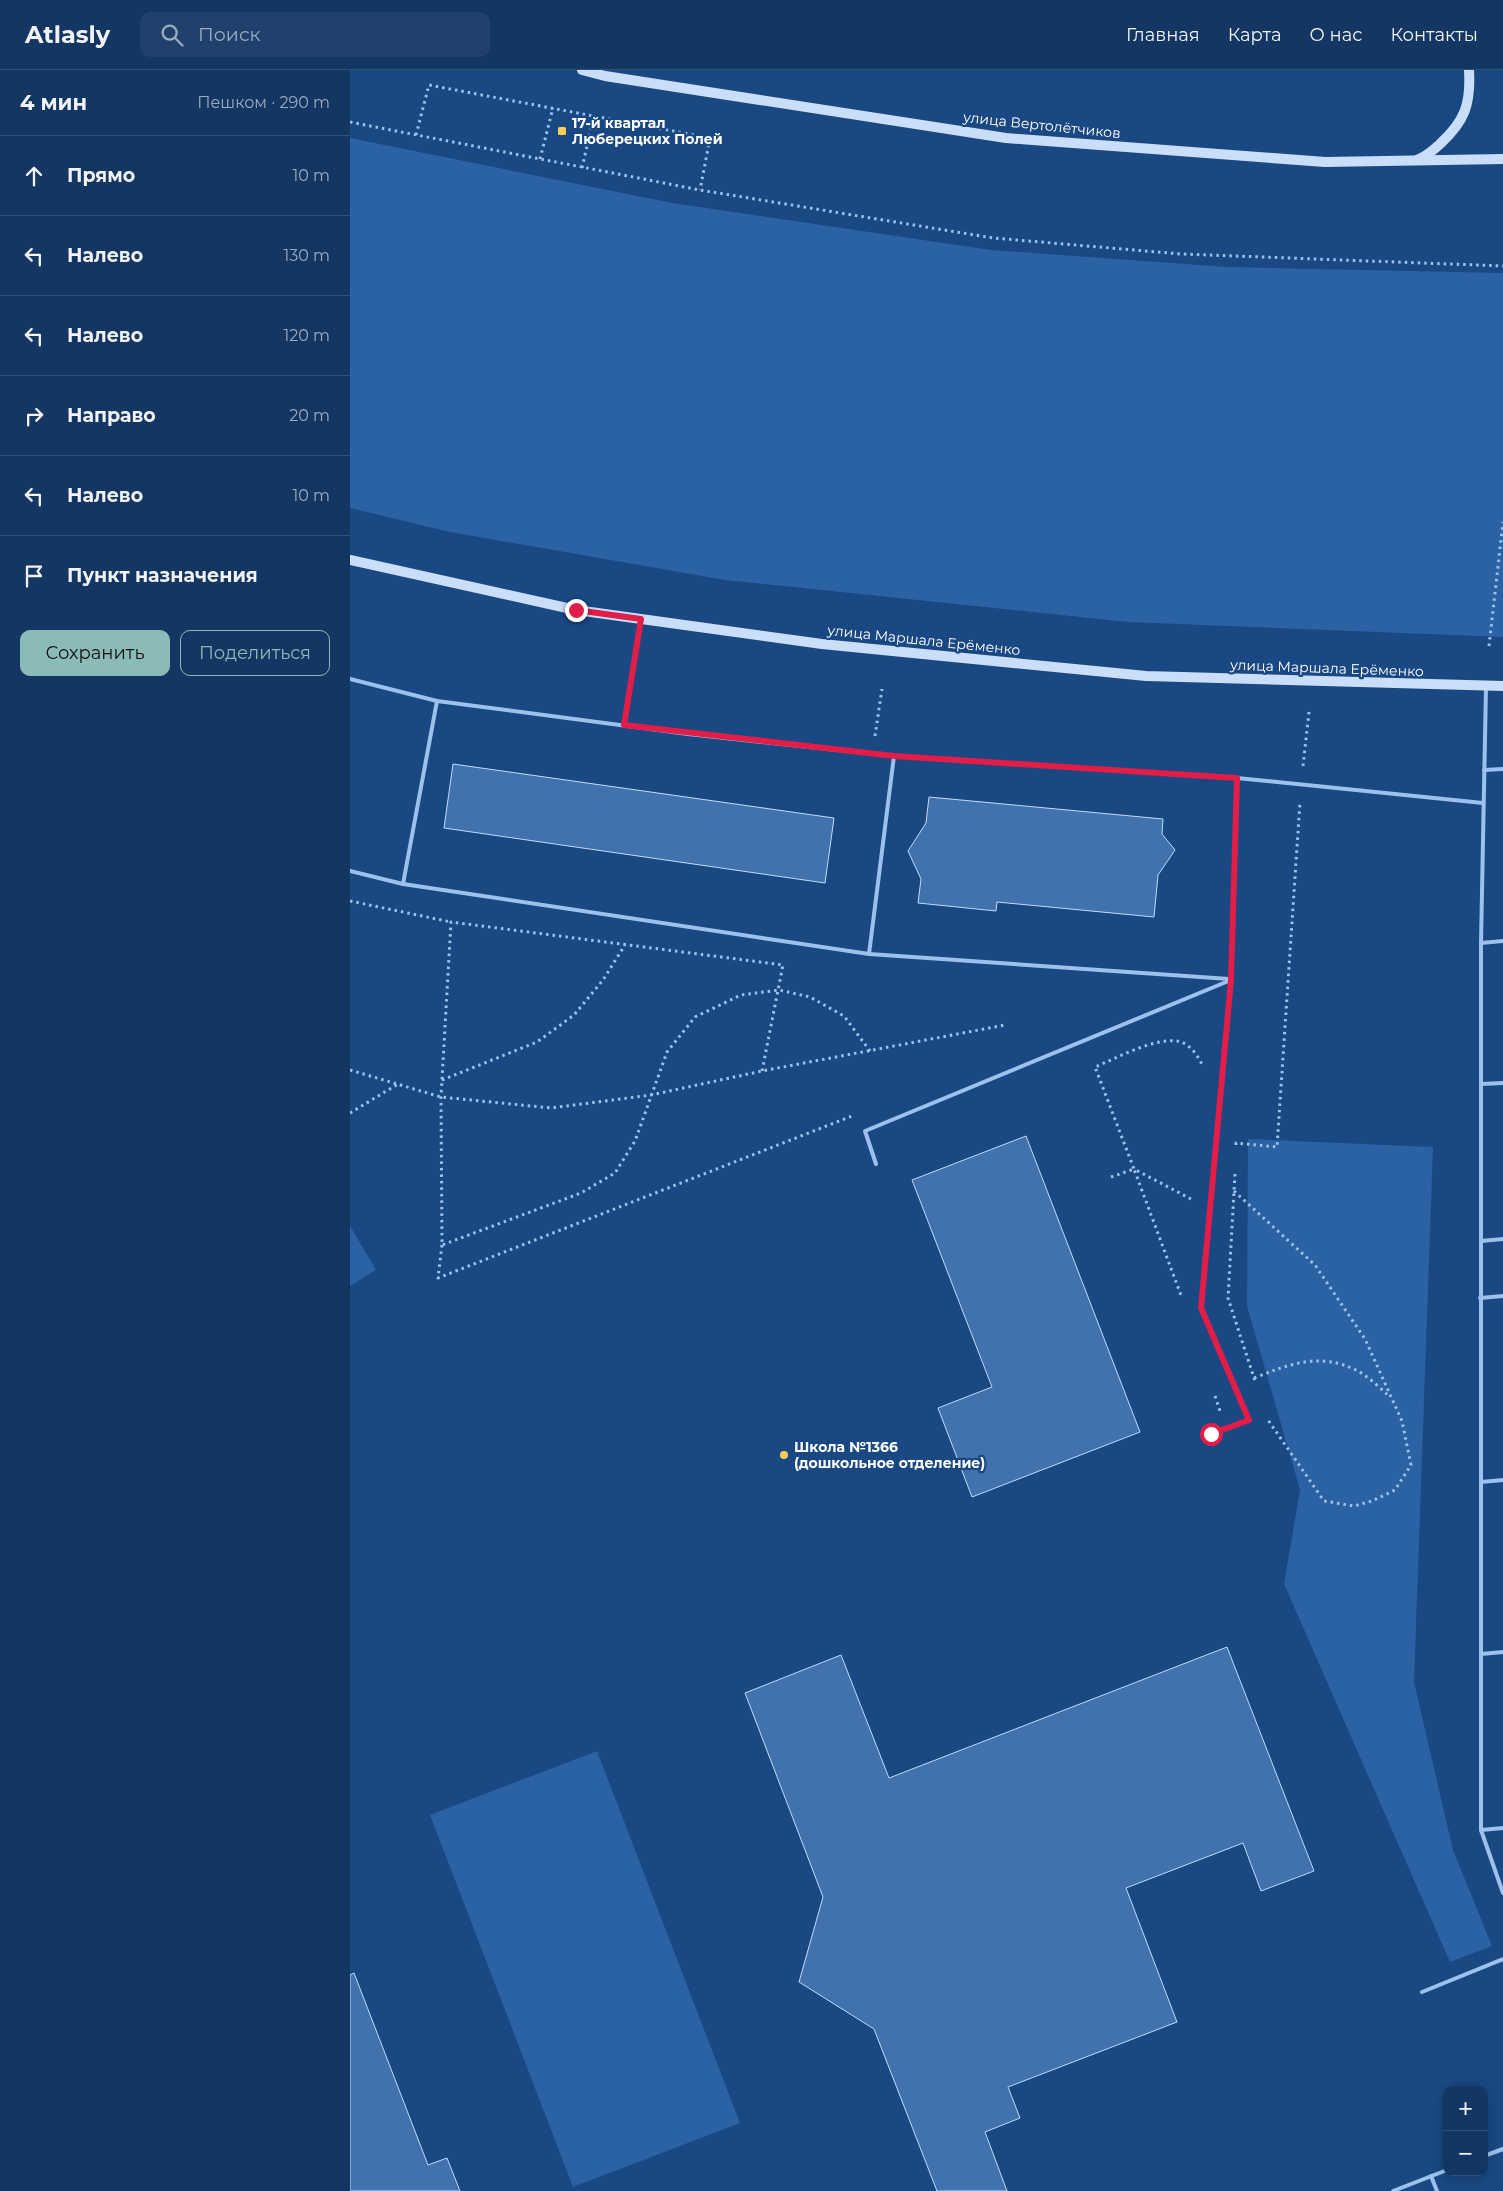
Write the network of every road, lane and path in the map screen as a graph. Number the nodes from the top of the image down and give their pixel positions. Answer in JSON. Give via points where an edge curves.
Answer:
{"nodes":[{"id":1,"x":582,"y":70,"type":"edge"},
{"id":2,"x":1469,"y":70,"type":"edge"},
{"id":3,"x":553,"y":108,"type":"junction"},
{"id":4,"x":594,"y":116,"type":"junction"},
{"id":5,"x":350,"y":122,"type":"edge"},
{"id":6,"x":416,"y":136,"type":"junction"},
{"id":7,"x":540,"y":159,"type":"junction"},
{"id":8,"x":1503,"y":159,"type":"edge"},
{"id":9,"x":1412,"y":162,"type":"junction"},
{"id":10,"x":582,"y":168,"type":"junction"},
{"id":11,"x":700,"y":190,"type":"junction"},
{"id":12,"x":1503,"y":266,"type":"edge"},
{"id":13,"x":1503,"y":522,"type":"edge"},
{"id":14,"x":350,"y":560,"type":"edge"},
{"id":15,"x":641,"y":619,"type":"junction"},
{"id":16,"x":1489,"y":646,"type":"dead end"},
{"id":17,"x":350,"y":679,"type":"edge"},
{"id":18,"x":1503,"y":686,"type":"edge"},
{"id":19,"x":1486,"y":687,"type":"junction"},
{"id":20,"x":882,"y":689,"type":"dead end"},
{"id":21,"x":437,"y":701,"type":"junction"},
{"id":22,"x":1309,"y":712,"type":"dead end"},
{"id":23,"x":624,"y":725,"type":"junction"},
{"id":24,"x":872,"y":754,"type":"junction"},
{"id":25,"x":894,"y":756,"type":"junction"},
{"id":26,"x":1503,"y":769,"type":"edge"},
{"id":27,"x":1484,"y":770,"type":"junction"},
{"id":28,"x":1237,"y":778,"type":"junction"},
{"id":29,"x":1301,"y":784,"type":"junction"},
{"id":30,"x":1483,"y":803,"type":"junction"},
{"id":31,"x":1298,"y":826,"type":"dead end"},
{"id":32,"x":350,"y":871,"type":"edge"},
{"id":33,"x":403,"y":884,"type":"junction"},
{"id":34,"x":350,"y":901,"type":"edge"},
{"id":35,"x":451,"y":922,"type":"junction"},
{"id":36,"x":1503,"y":942,"type":"edge"},
{"id":37,"x":1481,"y":943,"type":"junction"},
{"id":38,"x":625,"y":945,"type":"junction"},
{"id":39,"x":869,"y":954,"type":"junction"},
{"id":40,"x":1231,"y":980,"type":"junction"},
{"id":41,"x":779,"y":990,"type":"junction"},
{"id":42,"x":1005,"y":1025,"type":"dead end"},
{"id":43,"x":870,"y":1051,"type":"junction"},
{"id":44,"x":350,"y":1070,"type":"edge"},
{"id":45,"x":762,"y":1071,"type":"junction"},
{"id":46,"x":1205,"y":1072,"type":"dead end"},
{"id":47,"x":442,"y":1080,"type":"junction"},
{"id":48,"x":1503,"y":1083,"type":"edge"},
{"id":49,"x":398,"y":1084,"type":"junction"},
{"id":50,"x":1481,"y":1084,"type":"junction"},
{"id":51,"x":651,"y":1095,"type":"junction"},
{"id":52,"x":441,"y":1097,"type":"junction"},
{"id":53,"x":350,"y":1113,"type":"edge"},
{"id":54,"x":853,"y":1116,"type":"dead end"},
{"id":55,"x":1236,"y":1153,"type":"dead end"},
{"id":56,"x":876,"y":1164,"type":"dead end"},
{"id":57,"x":1134,"y":1169,"type":"junction"},
{"id":58,"x":1235,"y":1172,"type":"dead end"},
{"id":59,"x":1111,"y":1177,"type":"dead end"},
{"id":60,"x":1194,"y":1191,"type":"dead end"},
{"id":61,"x":1234,"y":1191,"type":"junction"},
{"id":62,"x":1503,"y":1239,"type":"edge"},
{"id":63,"x":1481,"y":1241,"type":"junction"},
{"id":64,"x":442,"y":1244,"type":"junction"},
{"id":65,"x":1185,"y":1295,"type":"dead end"},
{"id":66,"x":1503,"y":1296,"type":"edge"},
{"id":67,"x":1480,"y":1298,"type":"junction"},
{"id":68,"x":1254,"y":1378,"type":"junction"},
{"id":69,"x":1257,"y":1386,"type":"dead end"},
{"id":70,"x":1214,"y":1393,"type":"dead end"},
{"id":71,"x":1391,"y":1397,"type":"junction"},
{"id":72,"x":1266,"y":1413,"type":"dead end"},
{"id":73,"x":1226,"y":1428,"type":"junction"},
{"id":74,"x":1211,"y":1434,"type":"dead end"},
{"id":75,"x":1503,"y":1480,"type":"edge"},
{"id":76,"x":1481,"y":1482,"type":"junction"},
{"id":77,"x":1503,"y":1652,"type":"edge"},
{"id":78,"x":1481,"y":1654,"type":"junction"},
{"id":79,"x":1503,"y":1828,"type":"edge"},
{"id":80,"x":1481,"y":1830,"type":"junction"},
{"id":81,"x":1503,"y":1893,"type":"edge"},
{"id":82,"x":1503,"y":1959,"type":"edge"},
{"id":83,"x":1422,"y":1992,"type":"dead end"},
{"id":84,"x":1503,"y":2149,"type":"edge"},
{"id":85,"x":1488,"y":2155,"type":"edge"},
{"id":86,"x":1443,"y":2172,"type":"edge"},
{"id":87,"x":1431,"y":2176,"type":"junction"},
{"id":88,"x":1393,"y":2191,"type":"edge"},
{"id":89,"x":1437,"y":2191,"type":"edge"}],
"edges":[{"from":1,"to":9,"type":"street","name":"улица Вертолётчиков","via":[[1006,138],[1325,162]]},
{"from":2,"to":9,"type":"street","via":[[1470,92],[1466,113],[1452,133],[1427,156]]},
{"from":3,"to":4,"type":"path"},
{"from":3,"to":6,"type":"path","via":[[428,85]]},
{"from":3,"to":7,"type":"path"},
{"from":4,"to":10,"type":"path"},
{"from":4,"to":11,"type":"path","via":[[710,138]]},
{"from":5,"to":6,"type":"path"},
{"from":6,"to":7,"type":"path"},
{"from":7,"to":10,"type":"path"},
{"from":8,"to":9,"type":"street","name":"улица Вертолётчиков"},
{"from":10,"to":11,"type":"path"},
{"from":11,"to":12,"type":"path","via":[[993,238],[1181,254]]},
{"from":13,"to":16,"type":"path"},
{"from":14,"to":15,"type":"street","name":"улица Маршала Ерёменко","via":[[576,610]]},
{"from":15,"to":19,"type":"street","name":"улица Маршала Ерёменко","via":[[822,644],[1146,676]]},
{"from":15,"to":23,"type":"lane"},
{"from":17,"to":21,"type":"lane"},
{"from":18,"to":19,"type":"street","name":"улица Маршала Ерёменко"},
{"from":19,"to":27,"type":"lane"},
{"from":20,"to":24,"type":"path"},
{"from":21,"to":23,"type":"lane"},
{"from":21,"to":33,"type":"lane"},
{"from":22,"to":29,"type":"path"},
{"from":23,"to":24,"type":"lane"},
{"from":24,"to":25,"type":"lane"},
{"from":25,"to":28,"type":"lane"},
{"from":25,"to":39,"type":"lane"},
{"from":26,"to":27,"type":"lane"},
{"from":27,"to":30,"type":"lane"},
{"from":28,"to":29,"type":"lane"},
{"from":28,"to":40,"type":"lane"},
{"from":29,"to":30,"type":"lane"},
{"from":30,"to":37,"type":"lane"},
{"from":31,"to":55,"type":"path","via":[[1277,1147],[1236,1143]]},
{"from":32,"to":33,"type":"lane"},
{"from":33,"to":39,"type":"lane"},
{"from":34,"to":35,"type":"path"},
{"from":35,"to":38,"type":"path"},
{"from":35,"to":47,"type":"path"},
{"from":36,"to":37,"type":"lane"},
{"from":37,"to":50,"type":"lane"},
{"from":38,"to":41,"type":"path","via":[[783,965]]},
{"from":38,"to":47,"type":"path","via":[[604,980],[574,1015],[538,1042]]},
{"from":39,"to":40,"type":"lane"},
{"from":40,"to":56,"type":"lane","via":[[865,1131]]},
{"from":40,"to":73,"type":"lane","via":[[1201,1308],[1249,1420]]},
{"from":41,"to":43,"type":"path","via":[[810,997],[844,1016]]},
{"from":41,"to":45,"type":"path"},
{"from":41,"to":51,"type":"path","via":[[741,995],[695,1017],[667,1052]]},
{"from":42,"to":43,"type":"path"},
{"from":43,"to":45,"type":"path"},
{"from":44,"to":49,"type":"path"},
{"from":45,"to":51,"type":"path"},
{"from":46,"to":57,"type":"path","via":[[1198,1054],[1178,1041],[1157,1042],[1095,1068]]},
{"from":47,"to":52,"type":"path"},
{"from":48,"to":50,"type":"lane"},
{"from":49,"to":52,"type":"path"},
{"from":49,"to":53,"type":"path"},
{"from":50,"to":63,"type":"lane"},
{"from":51,"to":52,"type":"path","via":[[552,1108]]},
{"from":51,"to":64,"type":"path","via":[[635,1141],[615,1173],[581,1193]]},
{"from":52,"to":64,"type":"path"},
{"from":54,"to":64,"type":"path","via":[[438,1278]]},
{"from":57,"to":59,"type":"path"},
{"from":57,"to":60,"type":"path","via":[[1194,1201]]},
{"from":57,"to":65,"type":"path","via":[[1184,1304]]},
{"from":58,"to":61,"type":"path"},
{"from":61,"to":68,"type":"path","via":[[1228,1298]]},
{"from":61,"to":71,"type":"path","via":[[1315,1265],[1365,1339]]},
{"from":62,"to":63,"type":"lane"},
{"from":63,"to":67,"type":"lane"},
{"from":66,"to":67,"type":"lane"},
{"from":67,"to":76,"type":"lane"},
{"from":68,"to":69,"type":"path"},
{"from":68,"to":71,"type":"path","via":[[1297,1362],[1329,1362],[1357,1370]]},
{"from":70,"to":73,"type":"path"},
{"from":71,"to":72,"type":"path","via":[[1402,1422],[1411,1466],[1395,1490],[1354,1506],[1324,1500]]},
{"from":73,"to":74,"type":"lane"},
{"from":75,"to":76,"type":"lane"},
{"from":76,"to":78,"type":"lane"},
{"from":77,"to":78,"type":"lane"},
{"from":78,"to":80,"type":"lane"},
{"from":79,"to":80,"type":"lane"},
{"from":80,"to":81,"type":"lane"},
{"from":82,"to":83,"type":"lane"},
{"from":84,"to":85,"type":"lane"},
{"from":86,"to":87,"type":"lane"},
{"from":87,"to":88,"type":"lane"},
{"from":87,"to":89,"type":"lane"}]}
